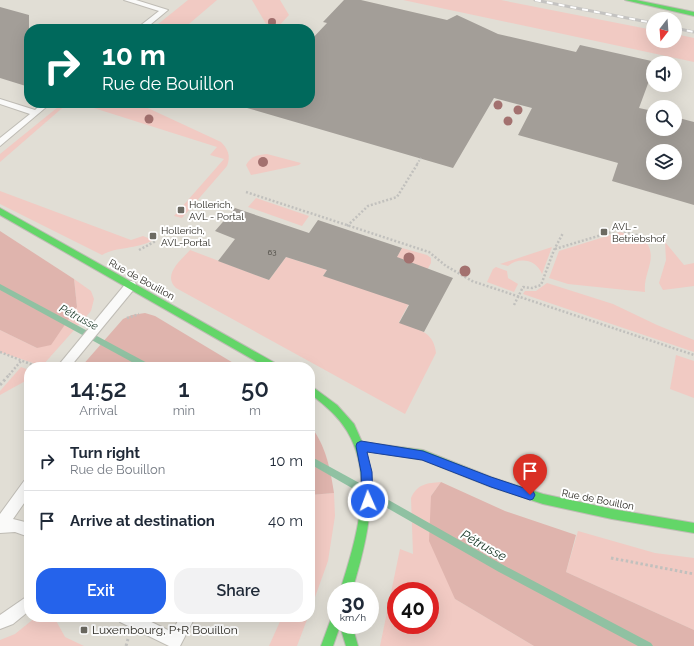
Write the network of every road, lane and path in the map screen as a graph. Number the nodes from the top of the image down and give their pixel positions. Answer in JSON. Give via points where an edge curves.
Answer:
{"nodes":[{"id":1,"x":128,"y":0,"type":"edge"},
{"id":2,"x":628,"y":0,"type":"edge"},
{"id":3,"x":694,"y":14,"type":"edge"},
{"id":4,"x":146,"y":24,"type":"edge"},
{"id":5,"x":0,"y":101,"type":"edge"},
{"id":6,"x":41,"y":108,"type":"edge"},
{"id":7,"x":36,"y":112,"type":"junction"},
{"id":8,"x":0,"y":143,"type":"edge"},
{"id":9,"x":421,"y":158,"type":"dead end"},
{"id":10,"x":246,"y":192,"type":"dead end"},
{"id":11,"x":0,"y":212,"type":"edge"},
{"id":12,"x":347,"y":226,"type":"junction"},
{"id":13,"x":563,"y":233,"type":"dead end"},
{"id":14,"x":644,"y":237,"type":"dead end"},
{"id":15,"x":156,"y":241,"type":"dead end"},
{"id":16,"x":139,"y":250,"type":"dead end"},
{"id":17,"x":554,"y":250,"type":"junction"},
{"id":18,"x":131,"y":285,"type":"junction"},
{"id":19,"x":518,"y":295,"type":"junction"},
{"id":20,"x":514,"y":306,"type":"dead end"},
{"id":21,"x":0,"y":352,"type":"edge"},
{"id":22,"x":694,"y":355,"type":"edge"},
{"id":23,"x":21,"y":361,"type":"junction"},
{"id":24,"x":24,"y":362,"type":"edge"},
{"id":25,"x":66,"y":362,"type":"edge"},
{"id":26,"x":265,"y":362,"type":"edge"},
{"id":27,"x":0,"y":385,"type":"edge"},
{"id":28,"x":315,"y":392,"type":"edge"},
{"id":29,"x":359,"y":443,"type":"junction"},
{"id":30,"x":24,"y":492,"type":"edge"},
{"id":31,"x":0,"y":525,"type":"edge"},
{"id":32,"x":24,"y":528,"type":"edge"},
{"id":33,"x":694,"y":528,"type":"edge"},
{"id":34,"x":611,"y":558,"type":"dead end"},
{"id":35,"x":694,"y":574,"type":"edge"},
{"id":36,"x":349,"y":582,"type":"edge"},
{"id":37,"x":24,"y":606,"type":"edge"},
{"id":38,"x":0,"y":622,"type":"edge"},
{"id":39,"x":135,"y":622,"type":"edge"},
{"id":40,"x":185,"y":622,"type":"edge"},
{"id":41,"x":331,"y":634,"type":"edge"},
{"id":42,"x":349,"y":634,"type":"edge"},
{"id":43,"x":327,"y":646,"type":"edge"},
{"id":44,"x":352,"y":646,"type":"edge"}],
"edges":[{"from":1,"to":4,"type":"lane","via":[[164,10]]},
{"from":2,"to":3,"type":"main road"},
{"from":5,"to":7,"type":"lane"},
{"from":6,"to":7,"type":"lane"},
{"from":7,"to":8,"type":"lane"},
{"from":9,"to":12,"type":"path","via":[[397,197],[368,206]]},
{"from":10,"to":12,"type":"path"},
{"from":11,"to":18,"type":"main road","name":"Rue de Bouillon"},
{"from":12,"to":19,"type":"path","via":[[429,252],[446,266],[472,281]]},
{"from":13,"to":17,"type":"path"},
{"from":14,"to":17,"type":"path","via":[[618,230]]},
{"from":15,"to":16,"type":"path"},
{"from":17,"to":19,"type":"path","via":[[540,284],[532,288],[523,287]]},
{"from":18,"to":25,"type":"lane"},
{"from":18,"to":26,"type":"main road","name":"Rue de Bouillon"},
{"from":19,"to":20,"type":"path"},
{"from":19,"to":22,"type":"path"},
{"from":21,"to":23,"type":"path"},
{"from":23,"to":24,"type":"path"},
{"from":23,"to":27,"type":"path"},
{"from":28,"to":29,"type":"main road","via":[[342,416]]},
{"from":29,"to":33,"type":"main road","name":"Rue de Bouillon","via":[[423,455],[543,499]]},
{"from":29,"to":36,"type":"main road","via":[[367,472],[368,501],[364,531]]},
{"from":30,"to":31,"type":"lane"},
{"from":31,"to":32,"type":"lane"},
{"from":34,"to":35,"type":"path"},
{"from":37,"to":38,"type":"lane"},
{"from":39,"to":40,"type":"lane","via":[[175,641]]},
{"from":41,"to":43,"type":"main road"},
{"from":42,"to":44,"type":"main road"}]}
